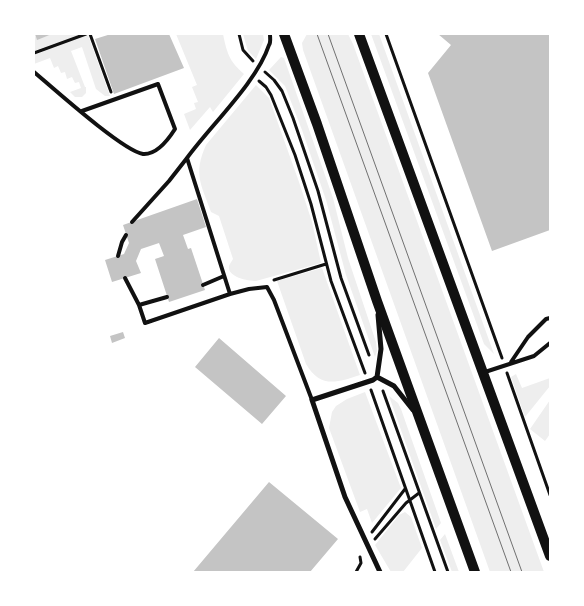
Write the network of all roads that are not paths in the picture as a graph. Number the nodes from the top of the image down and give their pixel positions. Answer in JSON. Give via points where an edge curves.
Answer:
{"nodes":[{"id":1,"x":270,"y":34,"type":"edge"},
{"id":2,"x":284,"y":34,"type":"edge"},
{"id":3,"x":294,"y":34,"type":"edge"},
{"id":4,"x":359,"y":36,"type":"edge"},
{"id":5,"x":290,"y":48,"type":"junction"},
{"id":6,"x":34,"y":72,"type":"edge"},
{"id":7,"x":82,"y":111,"type":"junction"},
{"id":8,"x":187,"y":158,"type":"junction"},
{"id":9,"x":132,"y":222,"type":"dead end"},
{"id":10,"x":126,"y":235,"type":"dead end"},
{"id":11,"x":118,"y":256,"type":"dead end"},
{"id":12,"x":224,"y":276,"type":"junction"},
{"id":13,"x":125,"y":278,"type":"dead end"},
{"id":14,"x":203,"y":285,"type":"dead end"},
{"id":15,"x":230,"y":294,"type":"junction"},
{"id":16,"x":167,"y":297,"type":"dead end"},
{"id":17,"x":377,"y":301,"type":"junction"},
{"id":18,"x":139,"y":305,"type":"junction"},
{"id":19,"x":550,"y":318,"type":"edge"},
{"id":20,"x":550,"y":342,"type":"edge"},
{"id":21,"x":512,"y":362,"type":"junction"},
{"id":22,"x":483,"y":372,"type":"junction"},
{"id":23,"x":378,"y":377,"type":"junction"},
{"id":24,"x":312,"y":400,"type":"junction"},
{"id":25,"x":419,"y":418,"type":"junction"},
{"id":26,"x":550,"y":556,"type":"edge"},
{"id":27,"x":379,"y":572,"type":"edge"},
{"id":28,"x":476,"y":572,"type":"edge"}],
"edges":[{"from":1,"to":8,"type":"lane","via":[[270,44],[259,67]]},
{"from":2,"to":5,"type":"main road"},
{"from":3,"to":5,"type":"main road"},
{"from":4,"to":22,"type":"main road"},
{"from":5,"to":17,"type":"main road"},
{"from":6,"to":7,"type":"lane"},
{"from":7,"to":7,"type":"lane","via":[[125,146],[142,154],[153,153],[175,129],[158,84]]},
{"from":8,"to":9,"type":"lane"},
{"from":8,"to":12,"type":"lane"},
{"from":10,"to":11,"type":"lane"},
{"from":12,"to":14,"type":"lane"},
{"from":12,"to":15,"type":"lane"},
{"from":13,"to":18,"type":"lane"},
{"from":15,"to":18,"type":"lane","via":[[145,323]]},
{"from":15,"to":24,"type":"lane","via":[[267,287]]},
{"from":16,"to":18,"type":"lane"},
{"from":17,"to":23,"type":"street","via":[[381,350]]},
{"from":17,"to":25,"type":"main road"},
{"from":19,"to":21,"type":"lane","via":[[528,337]]},
{"from":20,"to":21,"type":"lane","via":[[534,356]]},
{"from":21,"to":22,"type":"lane"},
{"from":22,"to":26,"type":"main road"},
{"from":23,"to":24,"type":"street"},
{"from":23,"to":25,"type":"street","via":[[394,386]]},
{"from":24,"to":27,"type":"street","via":[[344,497]]},
{"from":25,"to":28,"type":"main road"}]}
